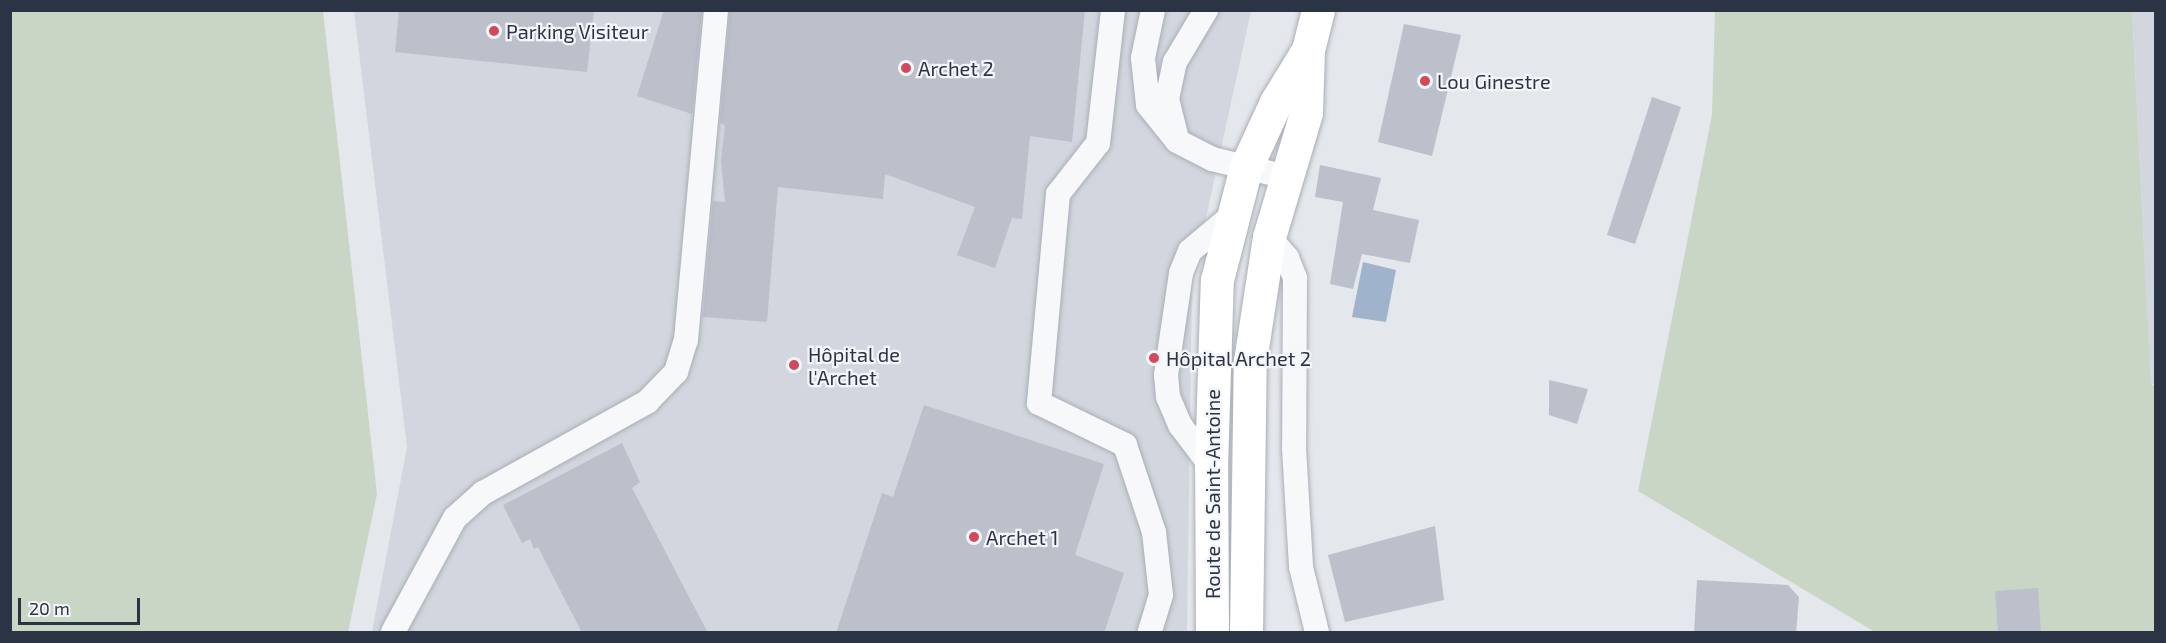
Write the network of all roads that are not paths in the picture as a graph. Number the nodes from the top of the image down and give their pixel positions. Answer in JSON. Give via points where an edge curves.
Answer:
{"nodes":[{"id":1,"x":716,"y":10,"type":"edge"},
{"id":2,"x":1113,"y":10,"type":"edge"},
{"id":3,"x":1153,"y":10,"type":"edge"},
{"id":4,"x":1206,"y":10,"type":"edge"},
{"id":5,"x":1318,"y":10,"type":"edge"},
{"id":6,"x":1308,"y":50,"type":"junction"},
{"id":7,"x":1177,"y":141,"type":"junction"},
{"id":8,"x":1246,"y":167,"type":"junction"},
{"id":9,"x":1287,"y":177,"type":"junction"},
{"id":10,"x":1234,"y":214,"type":"junction"},
{"id":11,"x":1269,"y":237,"type":"junction"},
{"id":12,"x":1211,"y":466,"type":"junction"},
{"id":13,"x":393,"y":633,"type":"edge"},
{"id":14,"x":1150,"y":633,"type":"edge"},
{"id":15,"x":1212,"y":633,"type":"edge"},
{"id":16,"x":1246,"y":633,"type":"edge"},
{"id":17,"x":1317,"y":633,"type":"edge"}],
"edges":[{"from":1,"to":13,"type":"lane","via":[[686,340],[676,372],[647,402],[483,493],[455,518]]},
{"from":2,"to":14,"type":"lane","via":[[1098,143],[1058,194],[1039,403],[1125,446],[1154,532],[1161,595]]},
{"from":3,"to":7,"type":"lane","via":[[1143,58],[1148,105]]},
{"from":4,"to":7,"type":"lane","via":[[1174,62],[1167,99]]},
{"from":5,"to":6,"type":"street","name":"Route de Saint-Antoine"},
{"from":6,"to":8,"type":"street","name":"Route de Saint-Antoine","via":[[1276,102]]},
{"from":6,"to":9,"type":"street","name":"Route de Saint-Antoine","via":[[1306,113]]},
{"from":7,"to":8,"type":"lane","via":[[1212,159]]},
{"from":8,"to":9,"type":"lane"},
{"from":8,"to":10,"type":"street","name":"Route de Saint-Antoine"},
{"from":9,"to":11,"type":"street","name":"Route de Saint-Antoine"},
{"from":10,"to":12,"type":"street","name":"Route de Saint-Antoine","via":[[1217,280]]},
{"from":10,"to":12,"type":"lane","via":[[1190,251],[1181,273],[1166,375],[1168,397],[1180,425]]},
{"from":11,"to":16,"type":"street","name":"Route de Saint-Antoine","via":[[1247,407]]},
{"from":11,"to":17,"type":"lane","via":[[1287,258],[1295,278],[1295,460],[1302,567]]},
{"from":12,"to":15,"type":"street","name":"Route de Saint-Antoine"}]}
